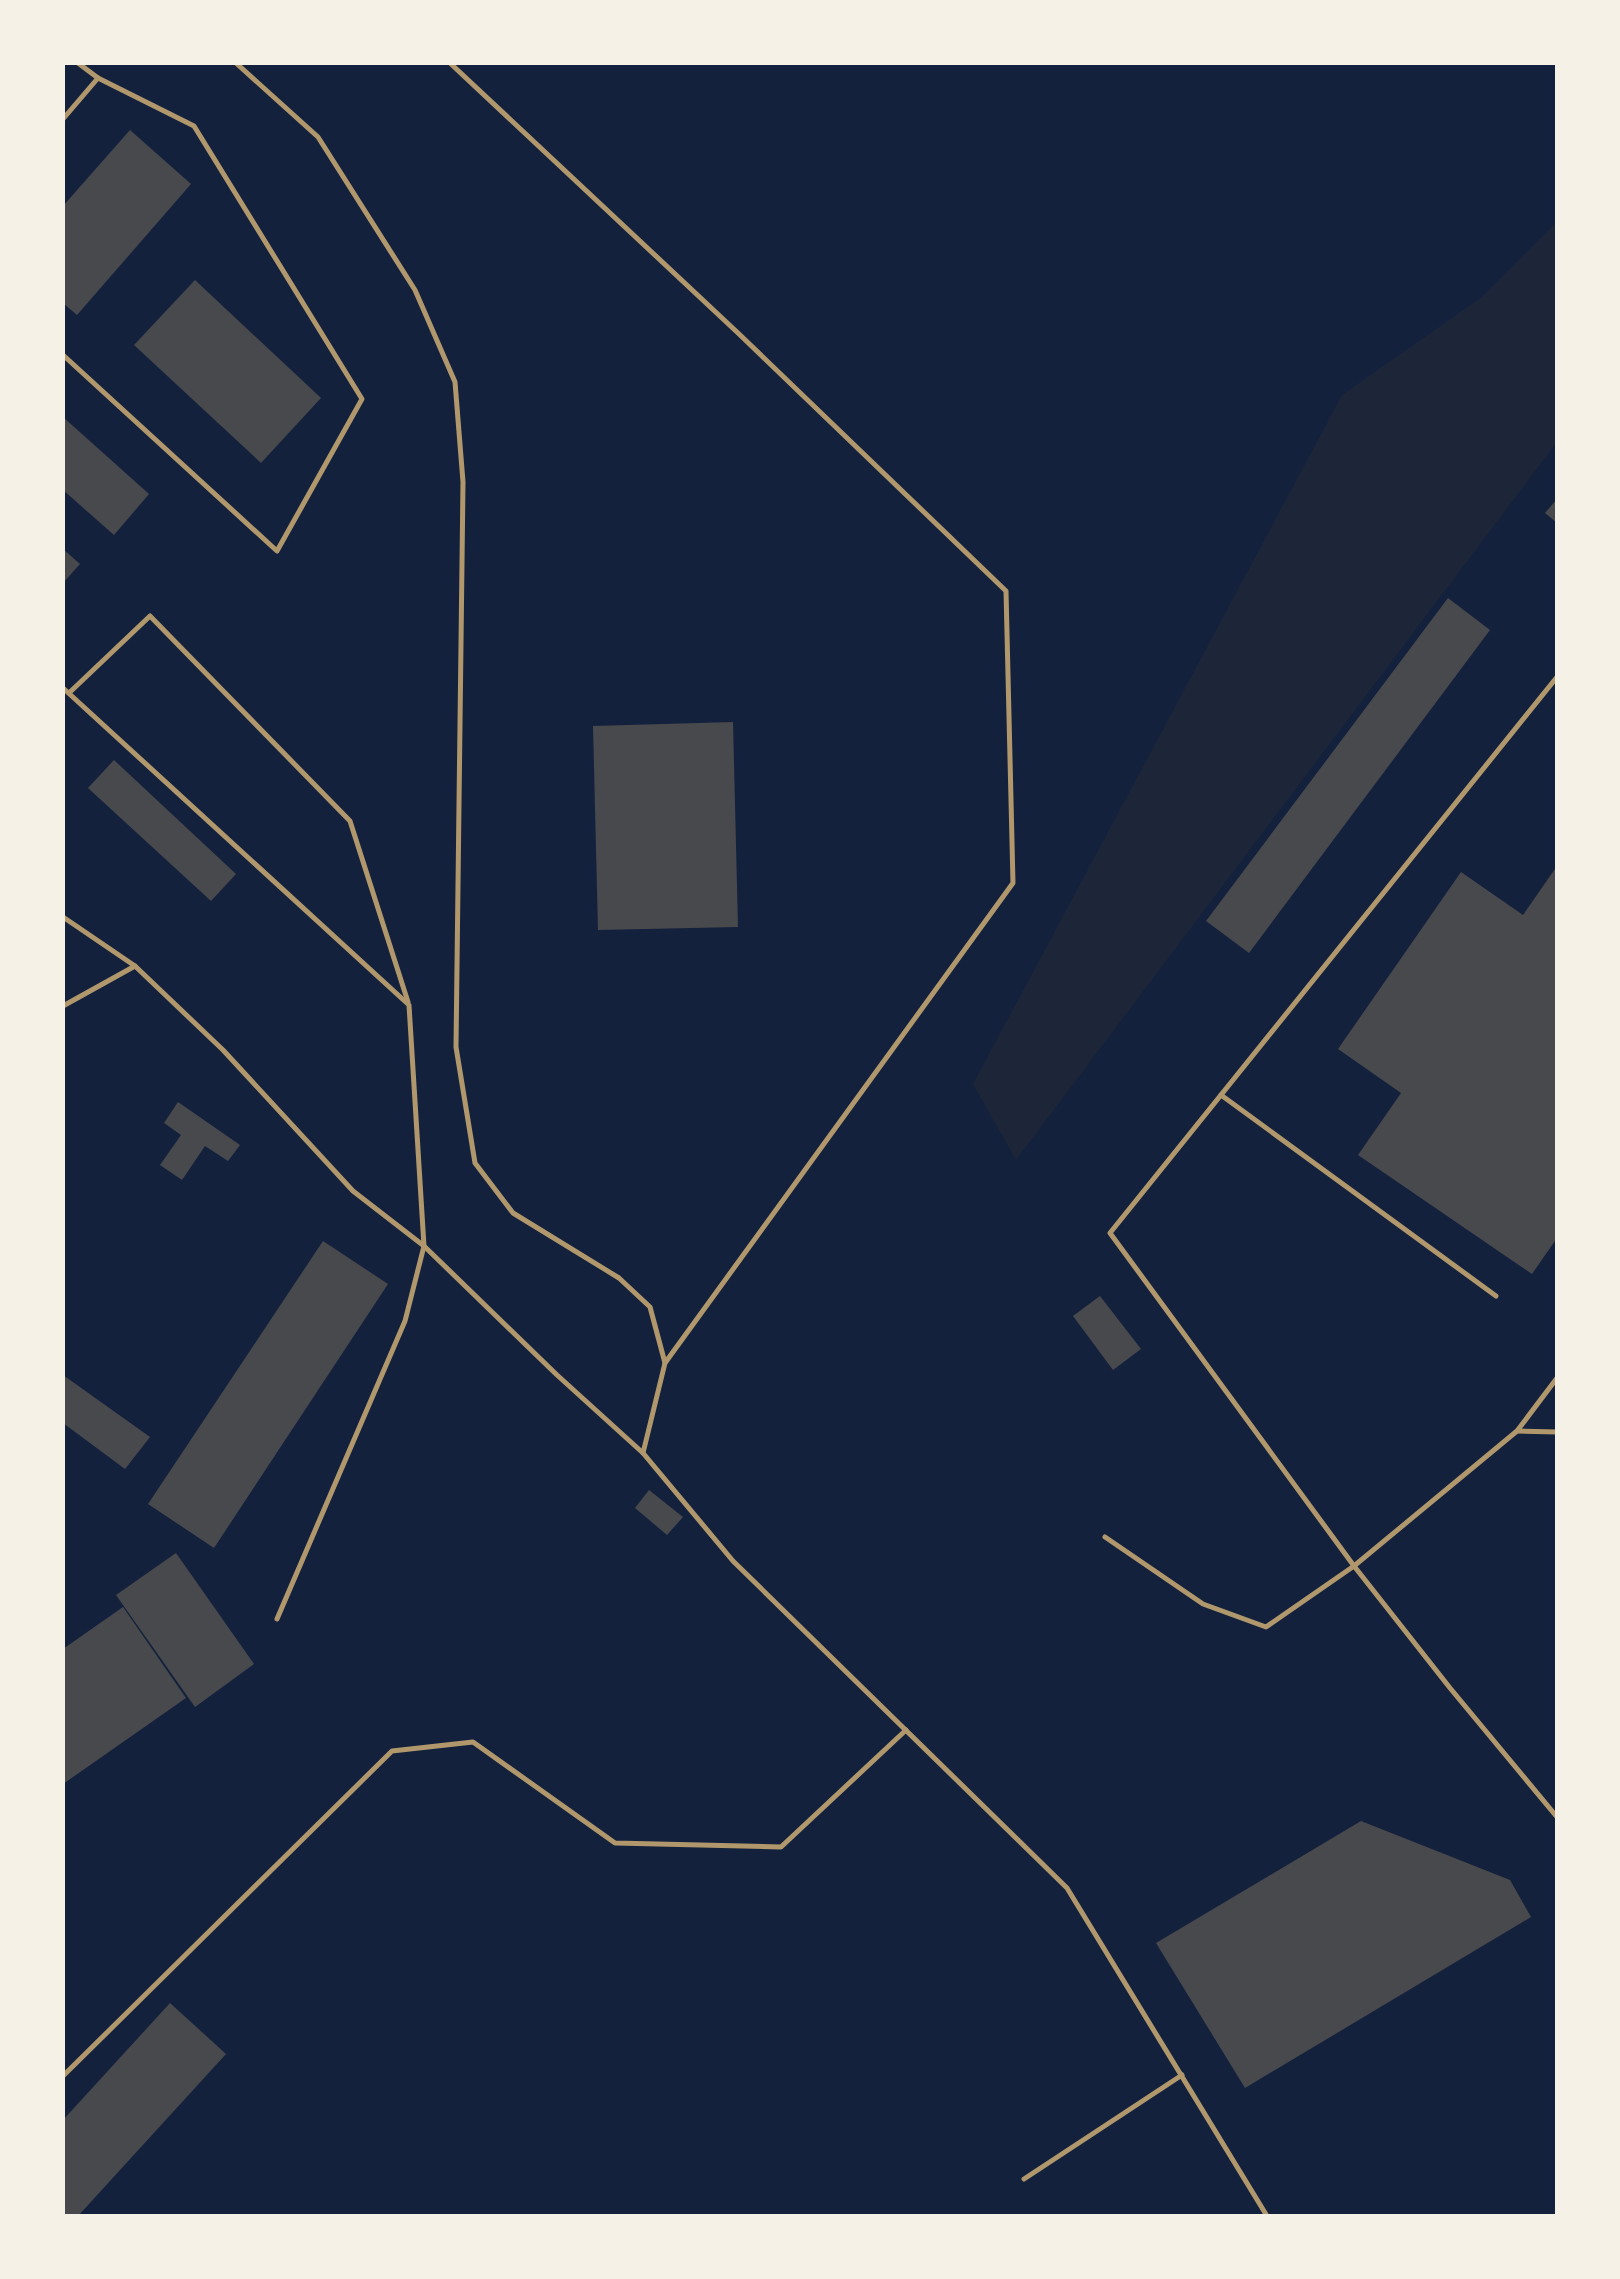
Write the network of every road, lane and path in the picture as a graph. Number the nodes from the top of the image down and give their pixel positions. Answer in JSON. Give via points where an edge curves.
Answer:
{"nodes":[{"id":1,"x":78,"y":63,"type":"edge"},
{"id":2,"x":236,"y":63,"type":"edge"},
{"id":3,"x":450,"y":63,"type":"edge"},
{"id":4,"x":97,"y":78,"type":"junction"},
{"id":5,"x":63,"y":119,"type":"edge"},
{"id":6,"x":63,"y":355,"type":"edge"},
{"id":7,"x":1557,"y":677,"type":"edge"},
{"id":8,"x":63,"y":688,"type":"edge"},
{"id":9,"x":69,"y":694,"type":"junction"},
{"id":10,"x":63,"y":917,"type":"edge"},
{"id":11,"x":135,"y":966,"type":"junction"},
{"id":12,"x":410,"y":1005,"type":"junction"},
{"id":13,"x":63,"y":1006,"type":"edge"},
{"id":14,"x":1221,"y":1095,"type":"junction"},
{"id":15,"x":424,"y":1246,"type":"junction"},
{"id":16,"x":1496,"y":1296,"type":"dead end"},
{"id":17,"x":665,"y":1363,"type":"junction"},
{"id":18,"x":1557,"y":1378,"type":"edge"},
{"id":19,"x":1517,"y":1431,"type":"junction"},
{"id":20,"x":1557,"y":1432,"type":"edge"},
{"id":21,"x":643,"y":1453,"type":"junction"},
{"id":22,"x":1105,"y":1536,"type":"dead end"},
{"id":23,"x":1354,"y":1566,"type":"junction"},
{"id":24,"x":277,"y":1619,"type":"dead end"},
{"id":25,"x":906,"y":1730,"type":"junction"},
{"id":26,"x":1557,"y":1817,"type":"edge"},
{"id":27,"x":1182,"y":2075,"type":"junction"},
{"id":28,"x":63,"y":2076,"type":"edge"},
{"id":29,"x":1024,"y":2179,"type":"dead end"},
{"id":30,"x":1267,"y":2216,"type":"edge"}],
"edges":[{"from":1,"to":4,"type":"lane"},
{"from":2,"to":17,"type":"lane","via":[[318,137],[415,290],[455,382],[463,482],[456,1047],[475,1163],[513,1213],[619,1278],[650,1307]]},
{"from":3,"to":17,"type":"lane","via":[[1006,591],[1013,883]]},
{"from":4,"to":5,"type":"lane"},
{"from":4,"to":6,"type":"lane","via":[[194,126],[362,399],[277,551]]},
{"from":7,"to":14,"type":"lane"},
{"from":8,"to":9,"type":"lane"},
{"from":9,"to":12,"type":"lane"},
{"from":9,"to":12,"type":"lane","via":[[150,616],[350,821]]},
{"from":10,"to":11,"type":"lane"},
{"from":11,"to":13,"type":"lane"},
{"from":11,"to":15,"type":"lane","via":[[223,1050],[353,1191]]},
{"from":12,"to":15,"type":"lane"},
{"from":14,"to":16,"type":"lane"},
{"from":14,"to":23,"type":"lane","via":[[1110,1233]]},
{"from":15,"to":21,"type":"lane"},
{"from":15,"to":24,"type":"lane","via":[[405,1321]]},
{"from":17,"to":21,"type":"lane"},
{"from":18,"to":19,"type":"lane"},
{"from":19,"to":20,"type":"lane"},
{"from":19,"to":23,"type":"lane"},
{"from":21,"to":25,"type":"lane","via":[[733,1561]]},
{"from":22,"to":23,"type":"lane","via":[[1203,1604],[1266,1627]]},
{"from":23,"to":26,"type":"lane"},
{"from":25,"to":27,"type":"lane","via":[[1067,1888]]},
{"from":25,"to":28,"type":"lane","via":[[781,1847],[615,1843],[473,1742],[392,1751]]},
{"from":27,"to":29,"type":"lane"},
{"from":27,"to":30,"type":"lane"}]}
